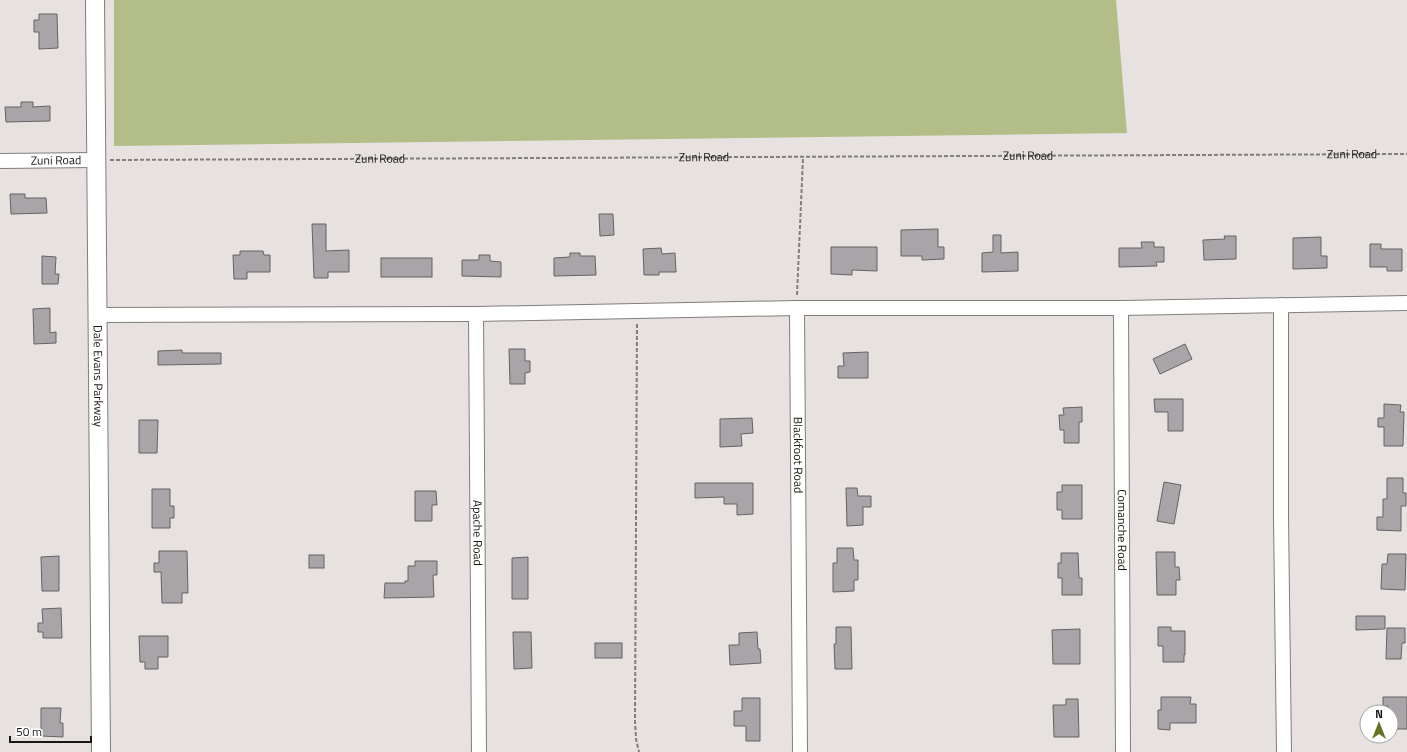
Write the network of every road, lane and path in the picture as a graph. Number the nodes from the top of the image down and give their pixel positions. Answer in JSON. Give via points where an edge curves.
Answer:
{"nodes":[{"id":1,"x":95,"y":0,"type":"edge"},
{"id":2,"x":1407,"y":154,"type":"edge"},
{"id":3,"x":803,"y":158,"type":"junction"},
{"id":4,"x":95,"y":160,"type":"junction"},
{"id":5,"x":0,"y":161,"type":"edge"},
{"id":6,"x":1407,"y":303,"type":"edge"},
{"id":7,"x":1281,"y":305,"type":"junction"},
{"id":8,"x":797,"y":308,"type":"junction"},
{"id":9,"x":1121,"y":308,"type":"junction"},
{"id":10,"x":637,"y":311,"type":"junction"},
{"id":11,"x":476,"y":314,"type":"junction"},
{"id":12,"x":98,"y":315,"type":"junction"},
{"id":13,"x":101,"y":752,"type":"edge"},
{"id":14,"x":479,"y":752,"type":"edge"},
{"id":15,"x":639,"y":752,"type":"edge"},
{"id":16,"x":800,"y":752,"type":"edge"},
{"id":17,"x":1123,"y":752,"type":"edge"},
{"id":18,"x":1284,"y":752,"type":"edge"}],
"edges":[{"from":1,"to":4,"type":"main road","name":"Dale Evans Parkway"},
{"from":2,"to":3,"type":"path","name":"Zuni Road"},
{"from":3,"to":4,"type":"path","name":"Zuni Road"},
{"from":3,"to":8,"type":"path"},
{"from":4,"to":5,"type":"street","name":"Zuni Road"},
{"from":4,"to":12,"type":"main road","name":"Dale Evans Parkway"},
{"from":6,"to":7,"type":"street"},
{"from":7,"to":9,"type":"street"},
{"from":7,"to":18,"type":"street"},
{"from":8,"to":9,"type":"street"},
{"from":8,"to":10,"type":"street"},
{"from":8,"to":16,"type":"street","name":"Blackfoot Road"},
{"from":9,"to":17,"type":"street","name":"Comanche Road"},
{"from":10,"to":11,"type":"street"},
{"from":10,"to":15,"type":"path","via":[[635,721]]},
{"from":11,"to":12,"type":"street"},
{"from":11,"to":14,"type":"street","name":"Apache Road"},
{"from":12,"to":13,"type":"main road","name":"Dale Evans Parkway"}]}
